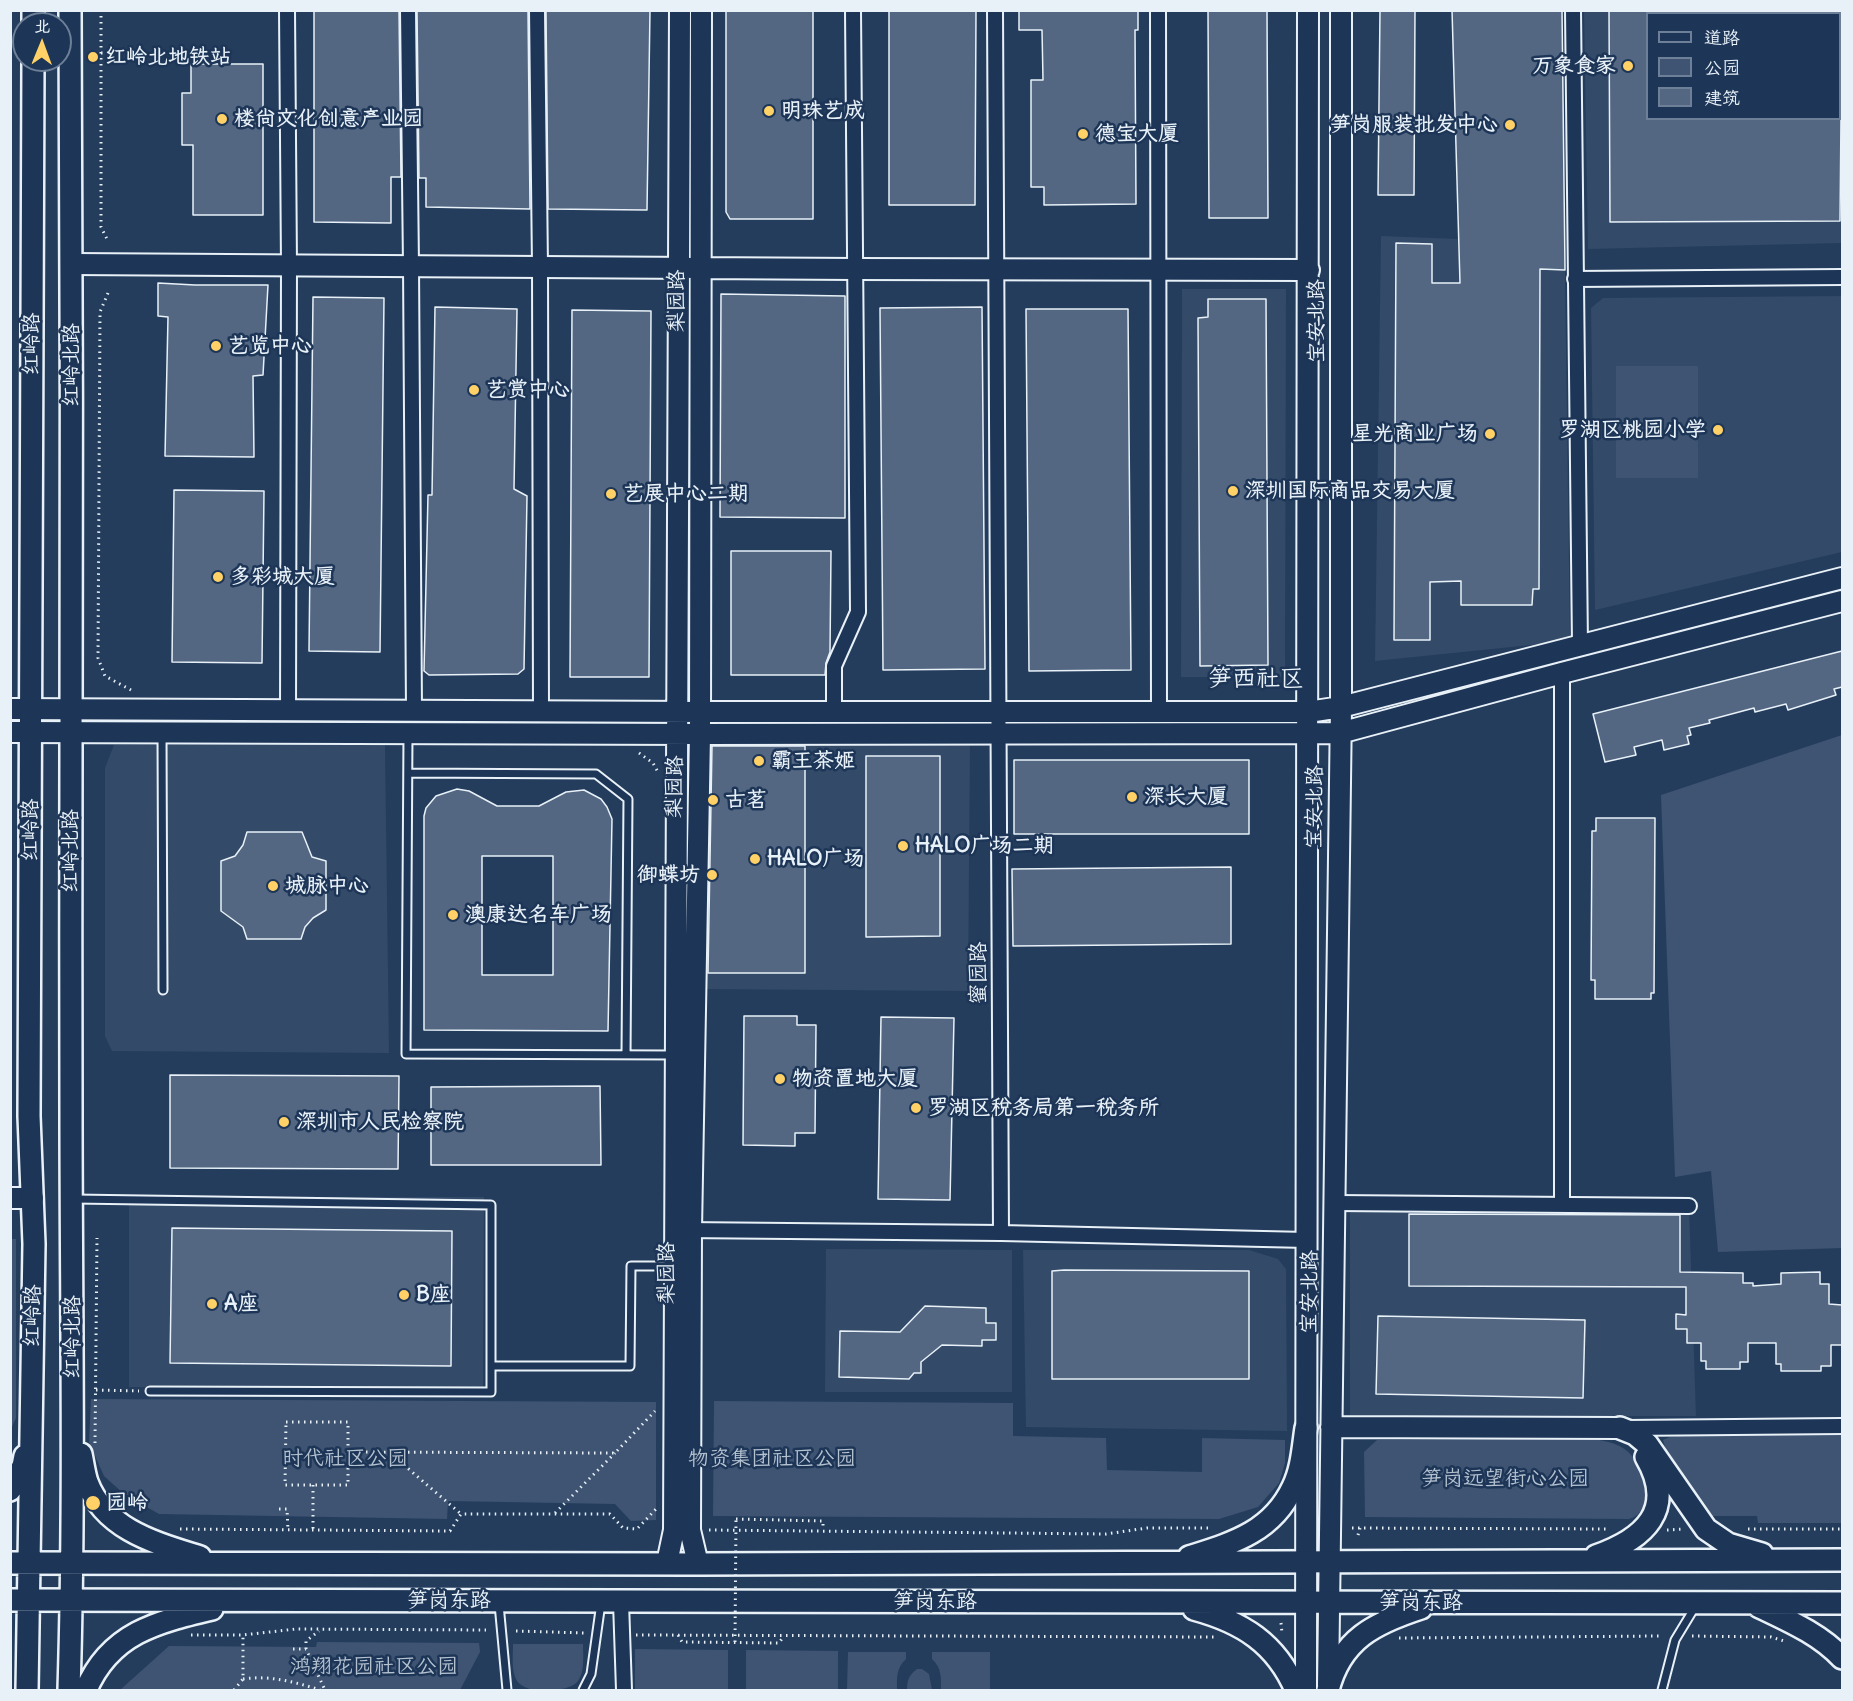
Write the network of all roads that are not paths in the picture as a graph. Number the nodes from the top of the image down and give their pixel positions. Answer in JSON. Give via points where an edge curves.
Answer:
{"nodes":[{"id":1,"x":70,"y":10,"type":"edge"},
{"id":2,"x":287,"y":10,"type":"edge"},
{"id":3,"x":408,"y":10,"type":"edge"},
{"id":4,"x":537,"y":10,"type":"edge"},
{"id":5,"x":680,"y":10,"type":"edge"},
{"id":6,"x":701,"y":10,"type":"edge"},
{"id":7,"x":853,"y":10,"type":"edge"},
{"id":8,"x":995,"y":10,"type":"edge"},
{"id":9,"x":1158,"y":10,"type":"edge"},
{"id":10,"x":1308,"y":10,"type":"edge"},
{"id":11,"x":1341,"y":10,"type":"edge"},
{"id":12,"x":1573,"y":10,"type":"edge"},
{"id":13,"x":33,"y":72,"type":"edge"},
{"id":14,"x":72,"y":264,"type":"junction"},
{"id":15,"x":289,"y":266,"type":"junction"},
{"id":16,"x":411,"y":266,"type":"junction"},
{"id":17,"x":540,"y":267,"type":"junction"},
{"id":18,"x":678,"y":267,"type":"junction"},
{"id":19,"x":701,"y":267,"type":"junction"},
{"id":20,"x":854,"y":269,"type":"junction"},
{"id":21,"x":997,"y":269,"type":"junction"},
{"id":22,"x":1160,"y":269,"type":"junction"},
{"id":23,"x":1309,"y":270,"type":"junction"},
{"id":24,"x":1842,"y":276,"type":"edge"},
{"id":25,"x":1575,"y":279,"type":"junction"},
{"id":26,"x":1842,"y":578,"type":"edge"},
{"id":27,"x":1842,"y":601,"type":"edge"},
{"id":28,"x":1580,"y":646,"type":"junction"},
{"id":29,"x":1562,"y":673,"type":"junction"},
{"id":30,"x":1341,"y":707,"type":"junction"},
{"id":31,"x":72,"y":708,"type":"junction"},
{"id":32,"x":21,"y":709,"type":"edge"},
{"id":33,"x":288,"y":710,"type":"junction"},
{"id":34,"x":414,"y":710,"type":"junction"},
{"id":35,"x":541,"y":710,"type":"junction"},
{"id":36,"x":834,"y":711,"type":"junction"},
{"id":37,"x":677,"y":712,"type":"junction"},
{"id":38,"x":700,"y":712,"type":"junction"},
{"id":39,"x":997,"y":712,"type":"junction"},
{"id":40,"x":1160,"y":712,"type":"junction"},
{"id":41,"x":1308,"y":712,"type":"junction"},
{"id":42,"x":21,"y":732,"type":"edge"},
{"id":43,"x":72,"y":733,"type":"junction"},
{"id":44,"x":162,"y":733,"type":"junction"},
{"id":45,"x":408,"y":733,"type":"junction"},
{"id":46,"x":1340,"y":733,"type":"junction"},
{"id":47,"x":678,"y":734,"type":"junction"},
{"id":48,"x":700,"y":734,"type":"junction"},
{"id":49,"x":998,"y":734,"type":"junction"},
{"id":50,"x":1308,"y":734,"type":"junction"},
{"id":51,"x":408,"y":773,"type":"junction"},
{"id":52,"x":163,"y":990,"type":"dead end"},
{"id":53,"x":626,"y":1055,"type":"junction"},
{"id":54,"x":675,"y":1055,"type":"junction"},
{"id":55,"x":10,"y":1198,"type":"edge"},
{"id":56,"x":33,"y":1198,"type":"junction"},
{"id":57,"x":71,"y":1199,"type":"junction"},
{"id":58,"x":1336,"y":1203,"type":"junction"},
{"id":59,"x":1562,"y":1205,"type":"junction"},
{"id":60,"x":1689,"y":1206,"type":"dead end"},
{"id":61,"x":683,"y":1230,"type":"junction"},
{"id":62,"x":1001,"y":1233,"type":"junction"},
{"id":63,"x":1307,"y":1240,"type":"junction"},
{"id":64,"x":675,"y":1266,"type":"junction"},
{"id":65,"x":491,"y":1366,"type":"junction"},
{"id":66,"x":150,"y":1391,"type":"road end"},
{"id":67,"x":73,"y":1422,"type":"junction"},
{"id":68,"x":32,"y":1423,"type":"junction"},
{"id":69,"x":1842,"y":1426,"type":"edge"},
{"id":70,"x":1331,"y":1427,"type":"junction"},
{"id":71,"x":1306,"y":1428,"type":"junction"},
{"id":72,"x":1620,"y":1428,"type":"junction"},
{"id":73,"x":10,"y":1490,"type":"edge"},
{"id":74,"x":1783,"y":1560,"type":"junction"},
{"id":75,"x":1842,"y":1560,"type":"edge"},
{"id":76,"x":1582,"y":1561,"type":"junction"},
{"id":77,"x":1306,"y":1562,"type":"junction"},
{"id":78,"x":19,"y":1563,"type":"edge"},
{"id":79,"x":218,"y":1563,"type":"junction"},
{"id":80,"x":667,"y":1563,"type":"junction"},
{"id":81,"x":1172,"y":1563,"type":"junction"},
{"id":82,"x":1330,"y":1563,"type":"junction"},
{"id":83,"x":71,"y":1564,"type":"junction"},
{"id":84,"x":698,"y":1564,"type":"junction"},
{"id":85,"x":19,"y":1600,"type":"edge"},
{"id":86,"x":71,"y":1600,"type":"junction"},
{"id":87,"x":248,"y":1601,"type":"junction"},
{"id":88,"x":499,"y":1602,"type":"junction"},
{"id":89,"x":611,"y":1602,"type":"junction"},
{"id":90,"x":1170,"y":1602,"type":"junction"},
{"id":91,"x":1306,"y":1603,"type":"junction"},
{"id":92,"x":1330,"y":1603,"type":"junction"},
{"id":93,"x":1697,"y":1603,"type":"junction"},
{"id":94,"x":1752,"y":1603,"type":"junction"},
{"id":95,"x":1842,"y":1603,"type":"edge"},
{"id":96,"x":1437,"y":1604,"type":"junction"},
{"id":97,"x":1842,"y":1659,"type":"edge"},
{"id":98,"x":10,"y":1681,"type":"edge"},
{"id":99,"x":16,"y":1690,"type":"edge"},
{"id":100,"x":27,"y":1690,"type":"edge"},
{"id":101,"x":69,"y":1690,"type":"edge"},
{"id":102,"x":86,"y":1690,"type":"edge"},
{"id":103,"x":507,"y":1690,"type":"edge"},
{"id":104,"x":583,"y":1690,"type":"edge"},
{"id":105,"x":624,"y":1690,"type":"edge"},
{"id":106,"x":1296,"y":1690,"type":"edge"},
{"id":107,"x":1306,"y":1690,"type":"edge"},
{"id":108,"x":1328,"y":1690,"type":"edge"},
{"id":109,"x":1662,"y":1690,"type":"edge"}],
"edges":[{"from":1,"to":14,"type":"main road","name":"红岭北路"},
{"from":2,"to":15,"type":"street"},
{"from":3,"to":16,"type":"street"},
{"from":4,"to":17,"type":"street"},
{"from":5,"to":18,"type":"street","name":"梨园路"},
{"from":6,"to":19,"type":"street","name":"梨园路"},
{"from":7,"to":20,"type":"street"},
{"from":8,"to":21,"type":"street","name":"蜜园路"},
{"from":9,"to":22,"type":"street"},
{"from":10,"to":23,"type":"street","name":"宝安北路"},
{"from":11,"to":30,"type":"street","name":"宝安北路"},
{"from":12,"to":25,"type":"street"},
{"from":13,"to":32,"type":"main road","name":"红岭路"},
{"from":14,"to":15,"type":"street"},
{"from":14,"to":31,"type":"main road","name":"红岭北路"},
{"from":15,"to":16,"type":"street"},
{"from":15,"to":33,"type":"street"},
{"from":16,"to":17,"type":"street"},
{"from":16,"to":34,"type":"street"},
{"from":17,"to":18,"type":"street"},
{"from":17,"to":35,"type":"street"},
{"from":18,"to":19,"type":"street"},
{"from":18,"to":37,"type":"street","name":"梨园路"},
{"from":19,"to":20,"type":"street"},
{"from":19,"to":38,"type":"street","name":"梨园路"},
{"from":20,"to":21,"type":"street"},
{"from":20,"to":36,"type":"street","via":[[858,612],[834,666]]},
{"from":21,"to":22,"type":"street"},
{"from":21,"to":39,"type":"street","name":"蜜园路"},
{"from":22,"to":23,"type":"street"},
{"from":22,"to":40,"type":"street"},
{"from":23,"to":41,"type":"street","name":"宝安北路"},
{"from":24,"to":25,"type":"street"},
{"from":25,"to":28,"type":"street"},
{"from":26,"to":28,"type":"street"},
{"from":27,"to":29,"type":"street"},
{"from":28,"to":30,"type":"street"},
{"from":29,"to":46,"type":"street"},
{"from":29,"to":59,"type":"street"},
{"from":30,"to":41,"type":"street"},
{"from":30,"to":46,"type":"street","name":"宝安北路"},
{"from":31,"to":32,"type":"street"},
{"from":31,"to":33,"type":"street"},
{"from":31,"to":43,"type":"main road","name":"红岭北路"},
{"from":32,"to":42,"type":"main road","name":"红岭路"},
{"from":33,"to":34,"type":"street"},
{"from":34,"to":35,"type":"street"},
{"from":35,"to":37,"type":"street"},
{"from":36,"to":38,"type":"street"},
{"from":36,"to":39,"type":"street"},
{"from":37,"to":38,"type":"street"},
{"from":37,"to":47,"type":"street","name":"梨园路"},
{"from":38,"to":48,"type":"street","name":"梨园路"},
{"from":39,"to":40,"type":"street"},
{"from":39,"to":49,"type":"street","name":"蜜园路"},
{"from":40,"to":41,"type":"street"},
{"from":41,"to":50,"type":"street","name":"宝安北路"},
{"from":42,"to":43,"type":"street"},
{"from":42,"to":56,"type":"main road","name":"红岭路"},
{"from":43,"to":44,"type":"street"},
{"from":43,"to":57,"type":"main road","name":"红岭北路"},
{"from":44,"to":45,"type":"street"},
{"from":44,"to":52,"type":"lane"},
{"from":45,"to":47,"type":"street"},
{"from":45,"to":51,"type":"lane"},
{"from":46,"to":50,"type":"street"},
{"from":46,"to":58,"type":"street","name":"宝安北路"},
{"from":47,"to":48,"type":"street"},
{"from":47,"to":54,"type":"street","name":"梨园路"},
{"from":48,"to":49,"type":"street"},
{"from":48,"to":61,"type":"street","name":"梨园路"},
{"from":49,"to":50,"type":"street"},
{"from":49,"to":62,"type":"street","name":"蜜园路"},
{"from":50,"to":63,"type":"street","name":"宝安北路"},
{"from":51,"to":53,"type":"lane","via":[[597,774],[628,799]]},
{"from":51,"to":53,"type":"lane","via":[[406,1054]]},
{"from":53,"to":54,"type":"lane"},
{"from":54,"to":61,"type":"street","name":"梨园路"},
{"from":55,"to":56,"type":"street"},
{"from":56,"to":68,"type":"main road","name":"红岭路"},
{"from":57,"to":65,"type":"lane","via":[[492,1205]]},
{"from":57,"to":67,"type":"main road","name":"红岭北路"},
{"from":58,"to":59,"type":"street"},
{"from":58,"to":70,"type":"street","name":"宝安北路"},
{"from":59,"to":60,"type":"street"},
{"from":61,"to":62,"type":"street"},
{"from":61,"to":64,"type":"street","name":"梨园路"},
{"from":61,"to":84,"type":"street","name":"梨园路","via":[[690,1530]]},
{"from":62,"to":63,"type":"street"},
{"from":63,"to":71,"type":"street","name":"宝安北路"},
{"from":64,"to":65,"type":"lane","via":[[631,1266],[630,1366]]},
{"from":64,"to":80,"type":"street","name":"梨园路","via":[[674,1530]]},
{"from":65,"to":66,"type":"lane","via":[[491,1392]]},
{"from":67,"to":79,"type":"main road","via":[[87,1481],[105,1511],[118,1523],[153,1542]]},
{"from":67,"to":83,"type":"main road","name":"红岭北路"},
{"from":68,"to":73,"type":"main road","via":[[23,1466]]},
{"from":68,"to":78,"type":"main road","name":"红岭路"},
{"from":69,"to":72,"type":"street"},
{"from":70,"to":72,"type":"street"},
{"from":70,"to":82,"type":"street","name":"宝安北路"},
{"from":71,"to":77,"type":"street","name":"宝安北路"},
{"from":71,"to":81,"type":"main road","via":[[1294,1485],[1274,1517],[1241,1538]]},
{"from":72,"to":74,"type":"main road","via":[[1647,1444],[1706,1529],[1728,1544]]},
{"from":72,"to":76,"type":"main road","via":[[1640,1448],[1653,1470],[1658,1506],[1653,1519],[1636,1537]]},
{"from":74,"to":75,"type":"main road","name":"笋岗东路"},
{"from":74,"to":76,"type":"main road","name":"笋岗东路"},
{"from":76,"to":82,"type":"main road","name":"笋岗东路"},
{"from":77,"to":81,"type":"main road","name":"笋岗东路"},
{"from":77,"to":82,"type":"main road","name":"笋岗东路"},
{"from":77,"to":91,"type":"street","name":"宝安北路"},
{"from":78,"to":83,"type":"main road","name":"笋岗东路"},
{"from":78,"to":85,"type":"main road","name":"红岭路"},
{"from":79,"to":80,"type":"main road","name":"笋岗东路"},
{"from":79,"to":83,"type":"main road","name":"笋岗东路"},
{"from":80,"to":84,"type":"main road","name":"笋岗东路"},
{"from":81,"to":84,"type":"main road","name":"笋岗东路"},
{"from":82,"to":92,"type":"street","name":"宝安北路"},
{"from":83,"to":86,"type":"main road","name":"红岭北路"},
{"from":85,"to":86,"type":"main road","name":"笋岗东路"},
{"from":85,"to":100,"type":"main road","name":"红岭路"},
{"from":86,"to":87,"type":"main road","name":"笋岗东路"},
{"from":86,"to":101,"type":"main road","name":"红岭北路"},
{"from":87,"to":88,"type":"main road","name":"笋岗东路"},
{"from":87,"to":102,"type":"main road","via":[[149,1626],[130,1636],[102,1661]]},
{"from":88,"to":89,"type":"main road","name":"笋岗东路"},
{"from":88,"to":103,"type":"lane"},
{"from":89,"to":90,"type":"main road","name":"笋岗东路"},
{"from":89,"to":104,"type":"lane"},
{"from":89,"to":105,"type":"street"},
{"from":90,"to":91,"type":"main road","name":"笋岗东路"},
{"from":90,"to":106,"type":"main road","via":[[1224,1618],[1246,1629],[1271,1651]]},
{"from":91,"to":92,"type":"main road","name":"笋岗东路"},
{"from":91,"to":107,"type":"street","name":"宝安北路"},
{"from":92,"to":96,"type":"main road","name":"笋岗东路"},
{"from":92,"to":108,"type":"street","name":"宝安北路"},
{"from":93,"to":94,"type":"main road","name":"笋岗东路"},
{"from":93,"to":96,"type":"main road","name":"笋岗东路"},
{"from":93,"to":109,"type":"lane","via":[[1675,1640]]},
{"from":94,"to":95,"type":"main road","name":"笋岗东路"},
{"from":94,"to":97,"type":"main road","via":[[1816,1637]]},
{"from":96,"to":108,"type":"main road","via":[[1387,1620],[1355,1641],[1338,1661]]},
{"from":98,"to":99,"type":"main road"}]}
